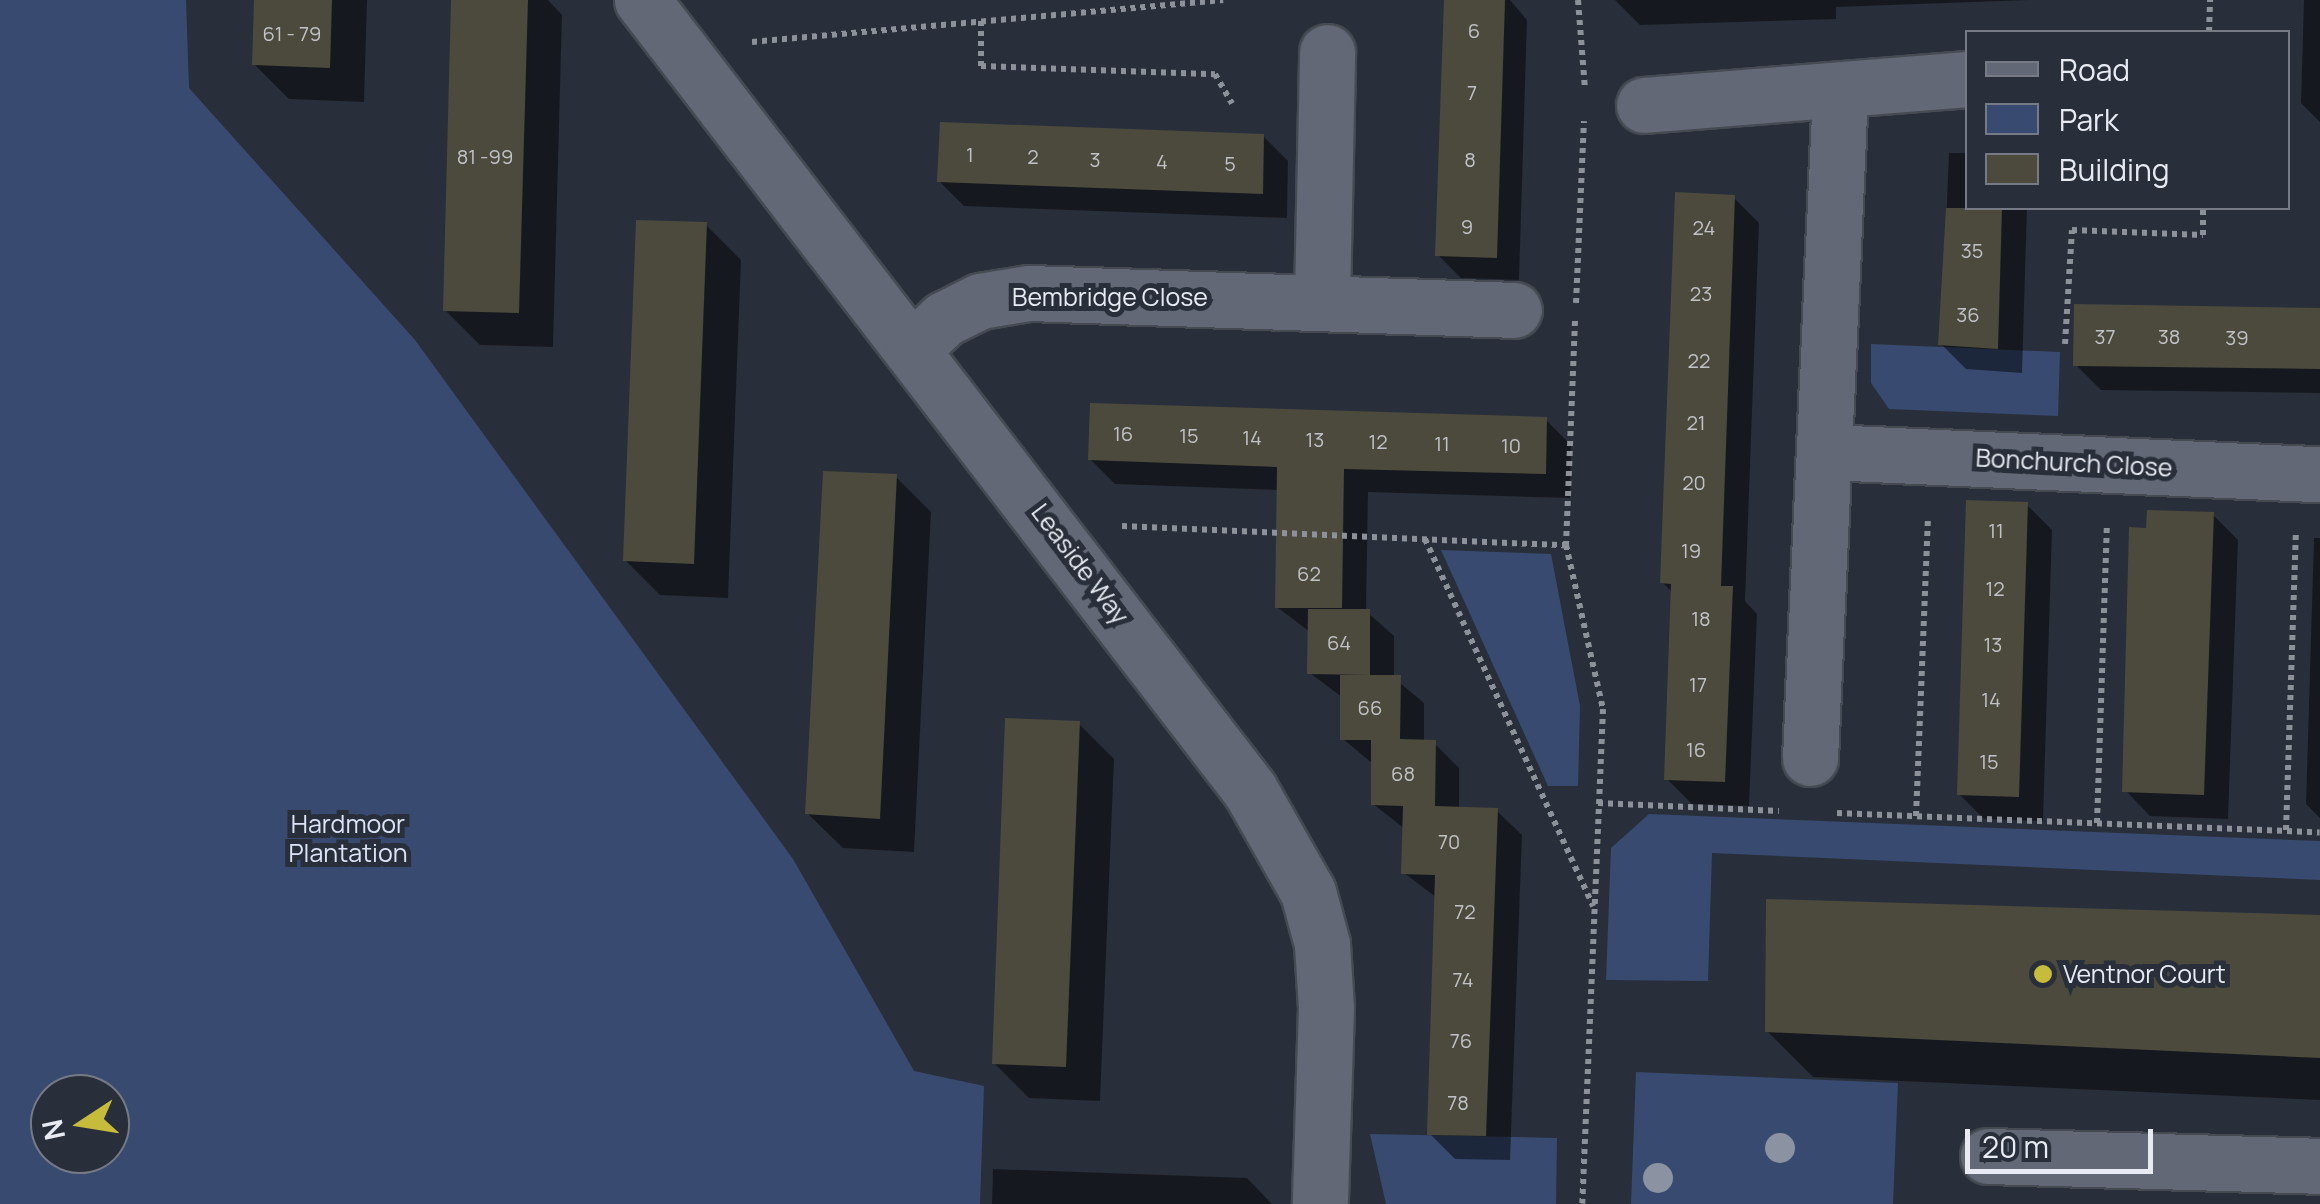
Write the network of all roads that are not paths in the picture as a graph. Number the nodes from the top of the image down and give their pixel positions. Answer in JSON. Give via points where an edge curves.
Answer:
{"nodes":[{"id":1,"x":642,"y":0,"type":"edge"},
{"id":2,"x":1327,"y":52,"type":"dead end"},
{"id":3,"x":1965,"y":79,"type":"edge"},
{"id":4,"x":1840,"y":92,"type":"junction"},
{"id":5,"x":1644,"y":105,"type":"dead end"},
{"id":6,"x":1322,"y":299,"type":"junction"},
{"id":7,"x":1514,"y":310,"type":"dead end"},
{"id":8,"x":914,"y":347,"type":"junction"},
{"id":9,"x":1828,"y":452,"type":"junction"},
{"id":10,"x":2309,"y":474,"type":"edge"},
{"id":11,"x":1810,"y":758,"type":"dead end"},
{"id":12,"x":1988,"y":1156,"type":"dead end"},
{"id":13,"x":2320,"y":1166,"type":"edge"},
{"id":14,"x":2221,"y":1183,"type":"edge"},
{"id":15,"x":1320,"y":1204,"type":"edge"}],
"edges":[{"from":1,"to":8,"type":"street","name":"Leaside Way"},
{"from":2,"to":6,"type":"street"},
{"from":3,"to":4,"type":"street"},
{"from":4,"to":5,"type":"street"},
{"from":4,"to":9,"type":"street"},
{"from":6,"to":7,"type":"street","name":"Bembridge Close"},
{"from":6,"to":8,"type":"street","name":"Bembridge Close","via":[[1029,293],[980,302],[944,319]]},
{"from":8,"to":15,"type":"street","name":"Leaside Way","via":[[1250,790],[1308,892],[1322,944],[1326,1008]]},
{"from":9,"to":10,"type":"street","name":"Bonchurch Close"},
{"from":9,"to":11,"type":"street"},
{"from":12,"to":14,"type":"street"},
{"from":13,"to":14,"type":"street"}]}
